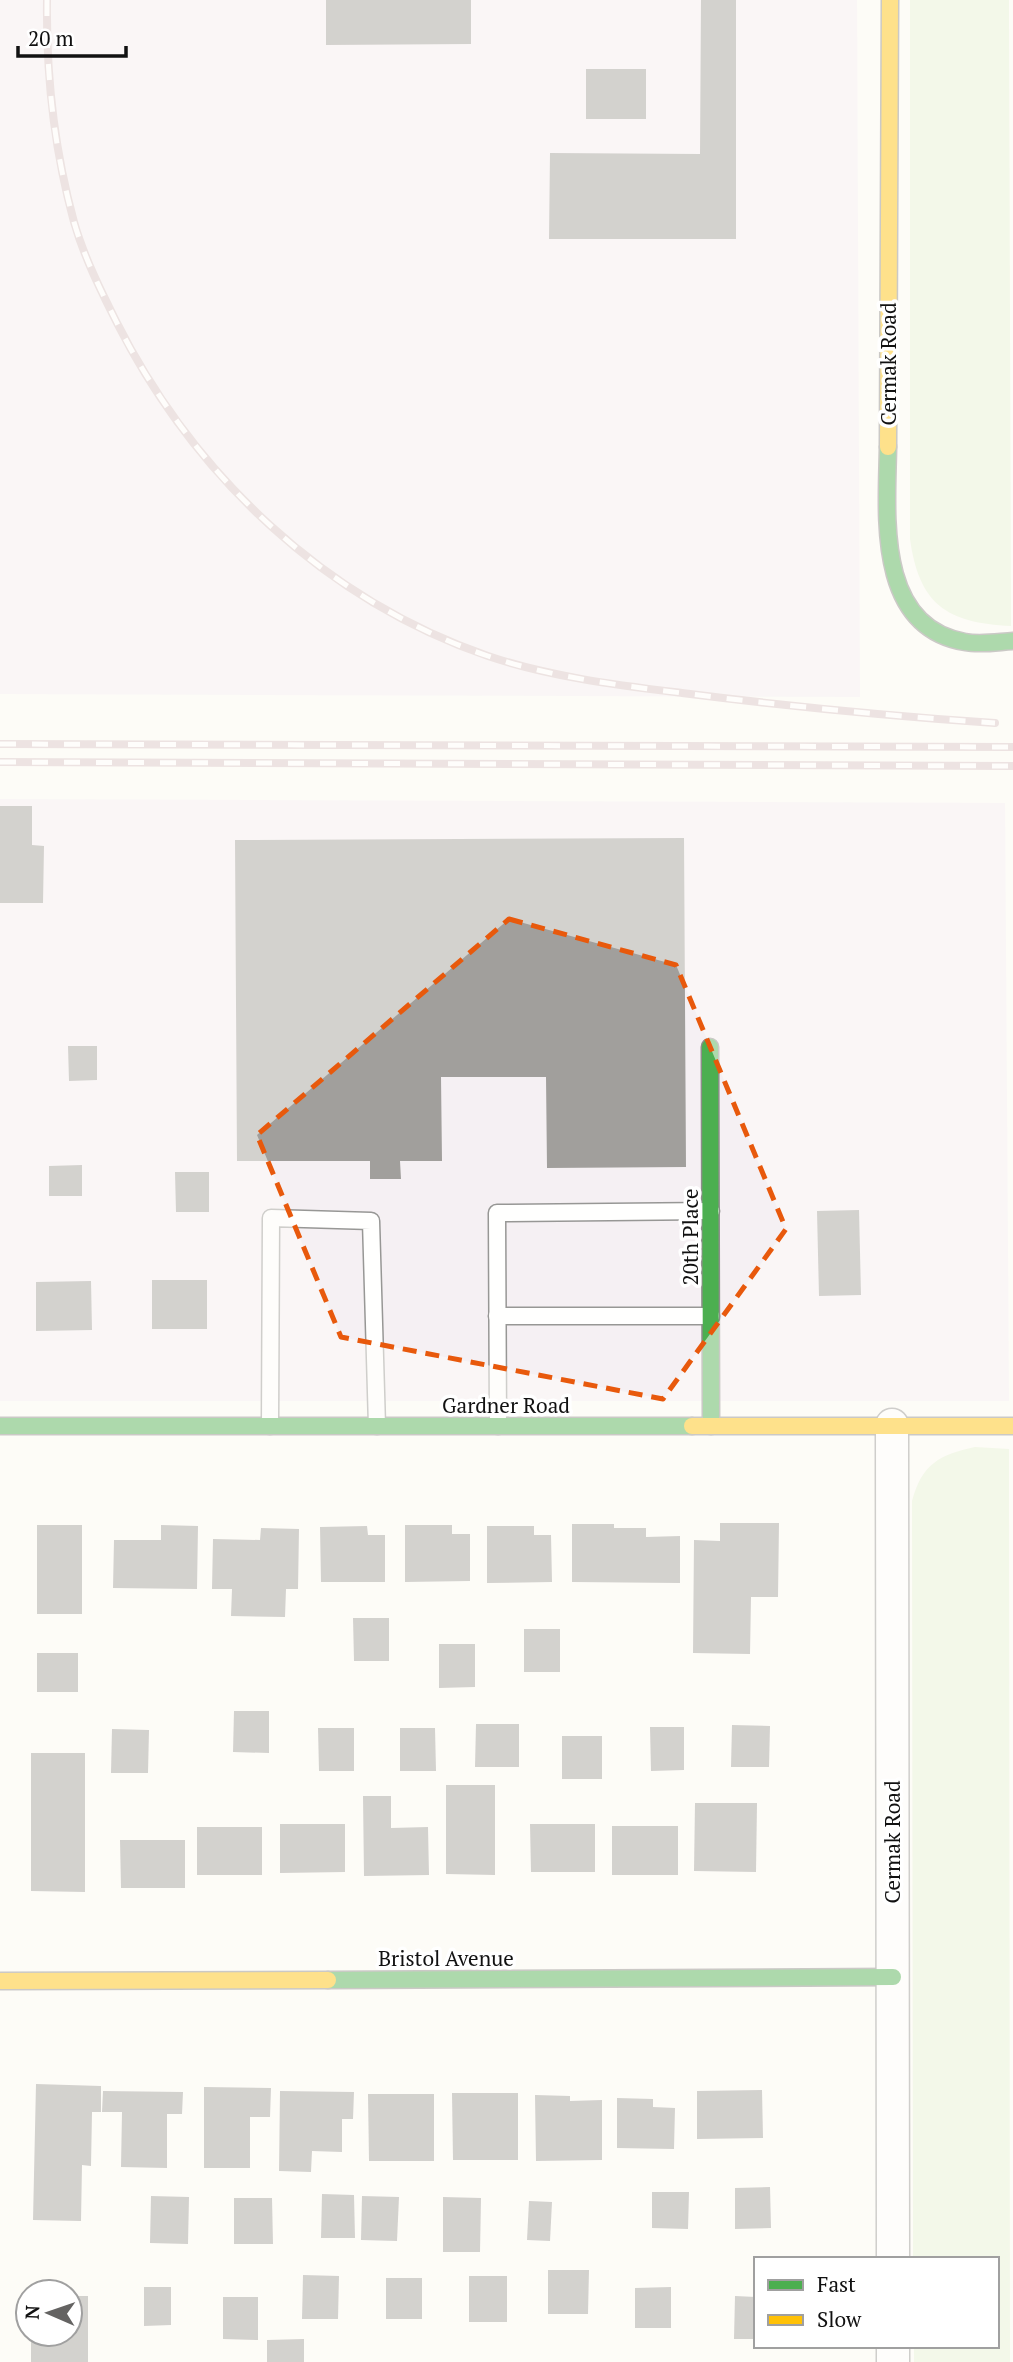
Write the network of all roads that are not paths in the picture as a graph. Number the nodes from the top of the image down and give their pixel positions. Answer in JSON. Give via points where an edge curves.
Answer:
{"nodes":[{"id":1,"x":890,"y":0,"type":"edge"},
{"id":2,"x":1013,"y":641,"type":"edge"},
{"id":3,"x":710,"y":1047,"type":"dead end"},
{"id":4,"x":711,"y":1211,"type":"junction"},
{"id":5,"x":497,"y":1316,"type":"junction"},
{"id":6,"x":711,"y":1316,"type":"junction"},
{"id":7,"x":892,"y":1425,"type":"junction"},
{"id":8,"x":0,"y":1426,"type":"edge"},
{"id":9,"x":270,"y":1426,"type":"junction"},
{"id":10,"x":377,"y":1426,"type":"junction"},
{"id":11,"x":498,"y":1426,"type":"junction"},
{"id":12,"x":711,"y":1426,"type":"junction"},
{"id":13,"x":1013,"y":1426,"type":"edge"},
{"id":14,"x":892,"y":1977,"type":"junction"},
{"id":15,"x":0,"y":1981,"type":"edge"},
{"id":16,"x":893,"y":2257,"type":"edge"}],
"edges":[{"from":1,"to":2,"type":"street","name":"Cermak Road","via":[[887,537],[891,569],[899,594],[926,625],[963,642]]},
{"from":3,"to":4,"type":"street","name":"20th Place"},
{"from":4,"to":5,"type":"lane","via":[[497,1213]]},
{"from":4,"to":6,"type":"street","name":"20th Place"},
{"from":5,"to":6,"type":"lane"},
{"from":5,"to":11,"type":"lane"},
{"from":6,"to":12,"type":"street","name":"20th Place"},
{"from":7,"to":12,"type":"street","name":"Gardner Road"},
{"from":7,"to":13,"type":"street","name":"Gardner Road"},
{"from":7,"to":14,"type":"street","name":"Cermak Road"},
{"from":8,"to":9,"type":"street","name":"Gardner Road"},
{"from":9,"to":10,"type":"street","name":"Gardner Road"},
{"from":9,"to":10,"type":"lane","via":[[271,1218],[371,1221]]},
{"from":10,"to":11,"type":"street","name":"Gardner Road"},
{"from":11,"to":12,"type":"street","name":"Gardner Road"},
{"from":14,"to":15,"type":"street","name":"Bristol Avenue"},
{"from":14,"to":16,"type":"street","name":"Cermak Road"}]}
